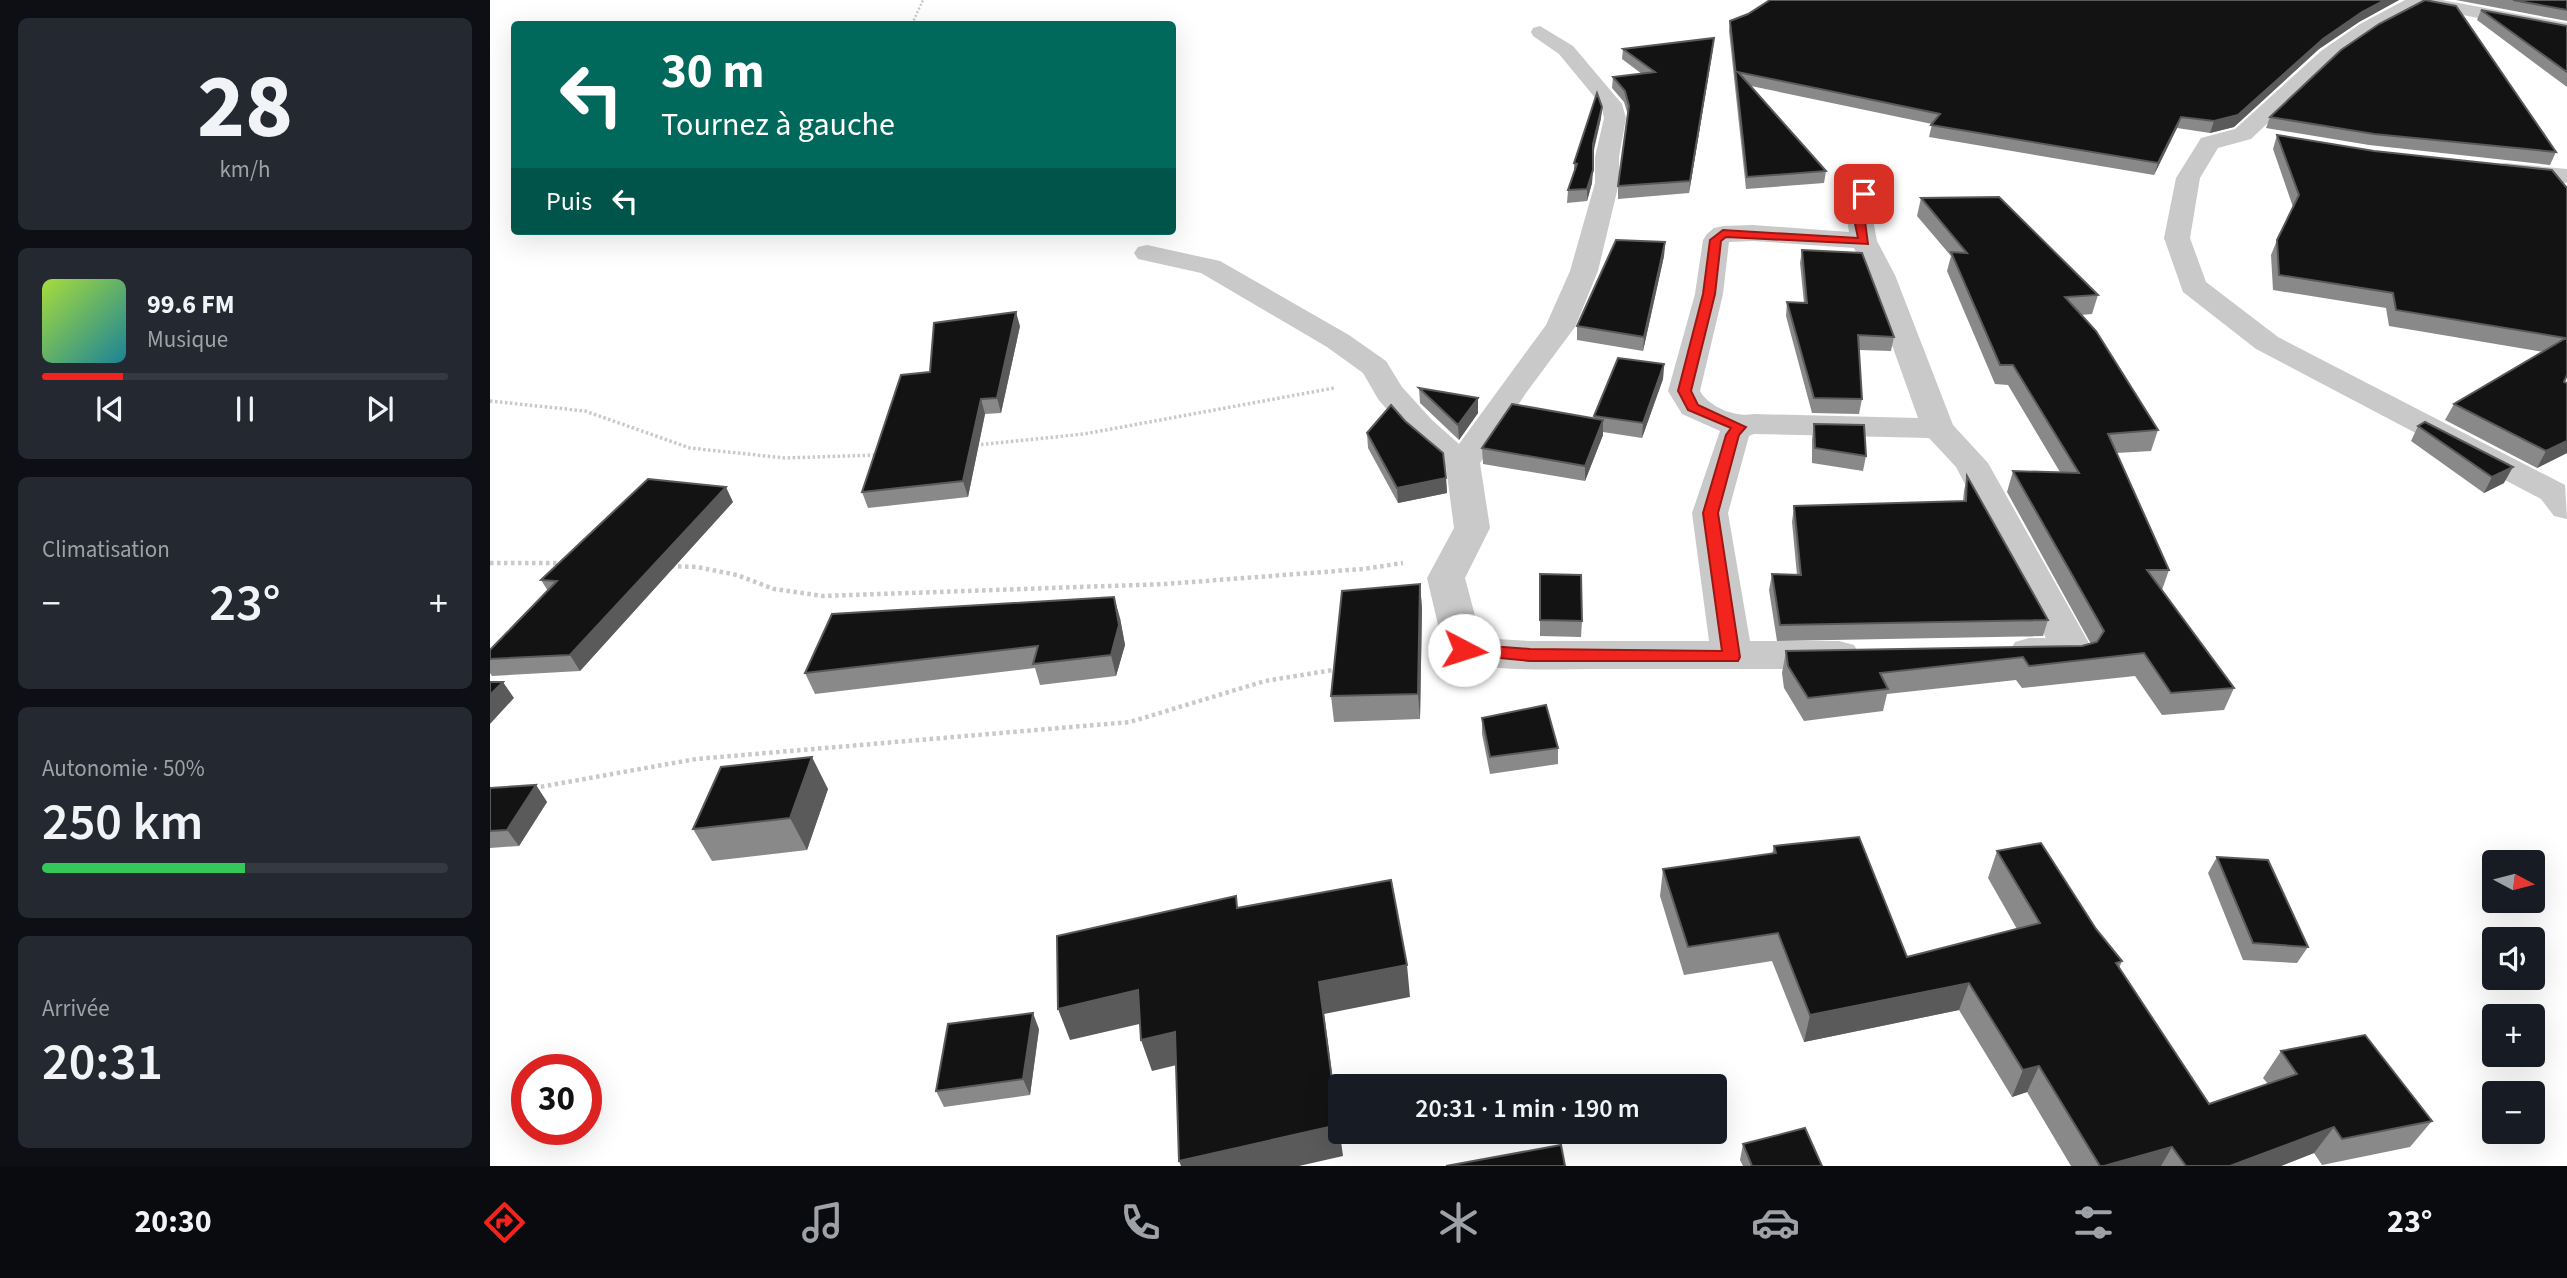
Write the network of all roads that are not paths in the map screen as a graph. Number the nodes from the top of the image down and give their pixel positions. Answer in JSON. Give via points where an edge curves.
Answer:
{"nodes":[{"id":1,"x":2416,"y":0,"type":"edge"},
{"id":2,"x":2567,"y":29,"type":"edge"},
{"id":3,"x":1539,"y":32,"type":"dead end"},
{"id":4,"x":2489,"y":168,"type":"edge"},
{"id":5,"x":1870,"y":174,"type":"dead end"},
{"id":6,"x":2567,"y":176,"type":"edge"},
{"id":7,"x":1864,"y":241,"type":"junction"},
{"id":8,"x":1147,"y":253,"type":"dead end"},
{"id":9,"x":1739,"y":427,"type":"junction"},
{"id":10,"x":1937,"y":428,"type":"junction"},
{"id":11,"x":1463,"y":463,"type":"junction"},
{"id":12,"x":2562,"y":495,"type":"edge"},
{"id":13,"x":1992,"y":653,"type":"edge"},
{"id":14,"x":1882,"y":655,"type":"edge"},
{"id":15,"x":1732,"y":657,"type":"junction"}],
"edges":[{"from":1,"to":2,"type":"street"},
{"from":1,"to":12,"type":"street","via":[[2328,55],[2256,136],[2209,143],[2188,178],[2177,238],[2193,286],[2267,343]]},
{"from":3,"to":11,"type":"street","via":[[1566,50],[1611,104],[1615,118],[1606,183],[1584,271],[1560,327]]},
{"from":4,"to":6,"type":"street"},
{"from":5,"to":7,"type":"street","via":[[1859,214]]},
{"from":7,"to":9,"type":"street","via":[[1753,233],[1723,234],[1716,240],[1709,294],[1684,391],[1693,407]]},
{"from":7,"to":10,"type":"street"},
{"from":8,"to":11,"type":"street","via":[[1210,267],[1338,341],[1375,368],[1419,427]]},
{"from":9,"to":10,"type":"street"},
{"from":9,"to":15,"type":"street","via":[[1710,513]]},
{"from":10,"to":13,"type":"street","via":[[1971,463],[2074,652]]},
{"from":11,"to":15,"type":"street","via":[[1472,528],[1446,578],[1464,650]]},
{"from":14,"to":15,"type":"street"}]}
